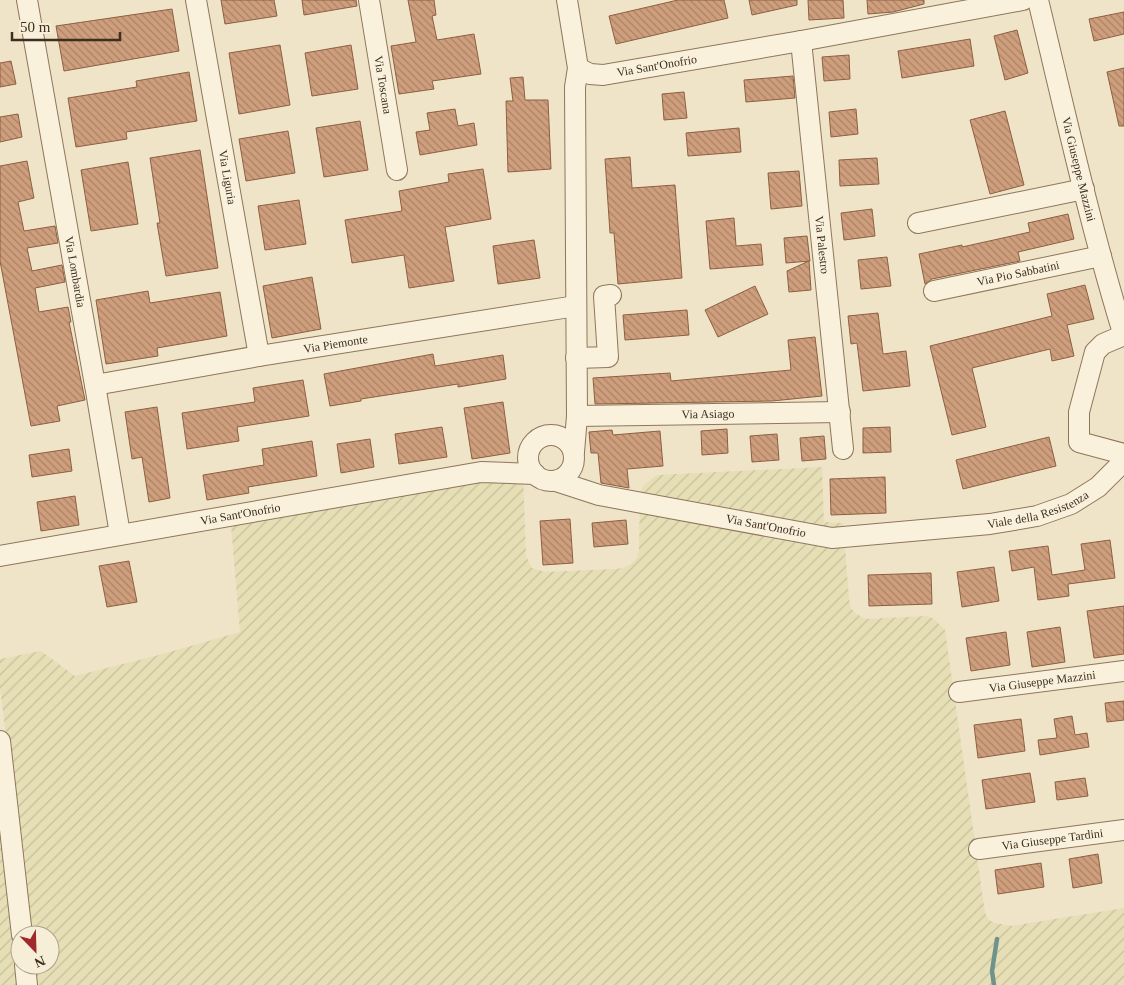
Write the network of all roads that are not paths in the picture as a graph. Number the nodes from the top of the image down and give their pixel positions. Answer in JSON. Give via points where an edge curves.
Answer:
{"nodes":[{"id":1,"x":196,"y":0,"type":"edge"},
{"id":2,"x":369,"y":0,"type":"edge"},
{"id":3,"x":567,"y":0,"type":"edge"},
{"id":4,"x":1023,"y":0,"type":"edge"},
{"id":5,"x":1038,"y":0,"type":"edge"},
{"id":6,"x":32,"y":3,"type":"edge"},
{"id":7,"x":802,"y":41,"type":"junction"},
{"id":8,"x":578,"y":68,"type":"junction"},
{"id":9,"x":397,"y":170,"type":"dead end"},
{"id":10,"x":1084,"y":189,"type":"junction"},
{"id":11,"x":918,"y":223,"type":"dead end"},
{"id":12,"x":1101,"y":256,"type":"junction"},
{"id":13,"x":1116,"y":284,"type":"edge"},
{"id":14,"x":934,"y":291,"type":"dead end"},
{"id":15,"x":612,"y":295,"type":"dead end"},
{"id":16,"x":576,"y":306,"type":"junction"},
{"id":17,"x":1124,"y":336,"type":"edge"},
{"id":18,"x":259,"y":356,"type":"junction"},
{"id":19,"x":576,"y":358,"type":"junction"},
{"id":20,"x":95,"y":385,"type":"junction"},
{"id":21,"x":840,"y":412,"type":"junction"},
{"id":22,"x":577,"y":416,"type":"junction"},
{"id":23,"x":559,"y":436,"type":"junction"},
{"id":24,"x":843,"y":449,"type":"dead end"},
{"id":25,"x":529,"y":452,"type":"junction"},
{"id":26,"x":1124,"y":454,"type":"edge"},
{"id":27,"x":573,"y":459,"type":"junction"},
{"id":28,"x":1124,"y":461,"type":"edge"},
{"id":29,"x":481,"y":472,"type":"junction"},
{"id":30,"x":535,"y":474,"type":"junction"},
{"id":31,"x":556,"y":481,"type":"junction"},
{"id":32,"x":596,"y":493,"type":"junction"},
{"id":33,"x":938,"y":529,"type":"joint"},
{"id":34,"x":120,"y":534,"type":"junction"},
{"id":35,"x":0,"y":556,"type":"edge"},
{"id":36,"x":1124,"y":672,"type":"edge"},
{"id":37,"x":959,"y":692,"type":"dead end"},
{"id":38,"x":0,"y":741,"type":"edge"},
{"id":39,"x":1124,"y":830,"type":"edge"},
{"id":40,"x":980,"y":849,"type":"dead end"},
{"id":41,"x":21,"y":925,"type":"edge"}],
"edges":[{"from":1,"to":18,"type":"street","name":"Via Liguria"},
{"from":2,"to":9,"type":"street","name":"Via Toscana"},
{"from":3,"to":8,"type":"street"},
{"from":4,"to":7,"type":"street","name":"Via Sant'Onofrio"},
{"from":5,"to":10,"type":"street","name":"Via Giuseppe Mazzini"},
{"from":6,"to":20,"type":"street","name":"Via Lombardia"},
{"from":7,"to":8,"type":"street","name":"Via Sant'Onofrio","via":[[603,75],[590,74]]},
{"from":7,"to":21,"type":"street","name":"Via Palestro"},
{"from":8,"to":16,"type":"street","via":[[575,87]]},
{"from":10,"to":11,"type":"street"},
{"from":10,"to":12,"type":"street","name":"Via Giuseppe Mazzini"},
{"from":12,"to":13,"type":"street","name":"Via Giuseppe Mazzini"},
{"from":12,"to":14,"type":"street","name":"Via Pio Sabbatini"},
{"from":13,"to":17,"type":"street","name":"Via Giuseppe Mazzini"},
{"from":15,"to":19,"type":"street","via":[[604,296],[608,357]]},
{"from":16,"to":18,"type":"street","name":"Via Piemonte"},
{"from":16,"to":19,"type":"street"},
{"from":17,"to":26,"type":"street","via":[[1103,344],[1095,352],[1079,412],[1079,442]]},
{"from":18,"to":20,"type":"street","name":"Via Piemonte"},
{"from":19,"to":22,"type":"street"},
{"from":20,"to":34,"type":"street","name":"Via Lombardia"},
{"from":21,"to":22,"type":"street","name":"Via Asiago"},
{"from":21,"to":24,"type":"street","name":"Via Palestro"},
{"from":22,"to":23,"type":"street"},
{"from":22,"to":27,"type":"street"},
{"from":23,"to":25,"type":"street","name":"Via Sant'Onofrio","via":[[544,436]]},
{"from":23,"to":27,"type":"street","via":[[571,445]]},
{"from":25,"to":29,"type":"street","name":"Via Sant'Onofrio"},
{"from":25,"to":30,"type":"street","via":[[528,460]]},
{"from":27,"to":31,"type":"street","via":[[563,478]]},
{"from":27,"to":32,"type":"street"},
{"from":28,"to":33,"type":"street","name":"Viale della Resistenza","via":[[1098,487],[1071,504],[1037,516]]},
{"from":29,"to":30,"type":"street","name":"Via Sant'Onofrio"},
{"from":29,"to":34,"type":"street","name":"Via Sant'Onofrio"},
{"from":30,"to":31,"type":"street","name":"Via Sant'Onofrio"},
{"from":31,"to":32,"type":"street","name":"Via Sant'Onofrio"},
{"from":32,"to":33,"type":"street","name":"Via Sant'Onofrio","via":[[832,538]]},
{"from":34,"to":35,"type":"street","name":"Via Sant'Onofrio"},
{"from":36,"to":37,"type":"street","name":"Via Giuseppe Mazzini"},
{"from":38,"to":41,"type":"street"},
{"from":39,"to":40,"type":"street","name":"Via Giuseppe Tardini"}]}
